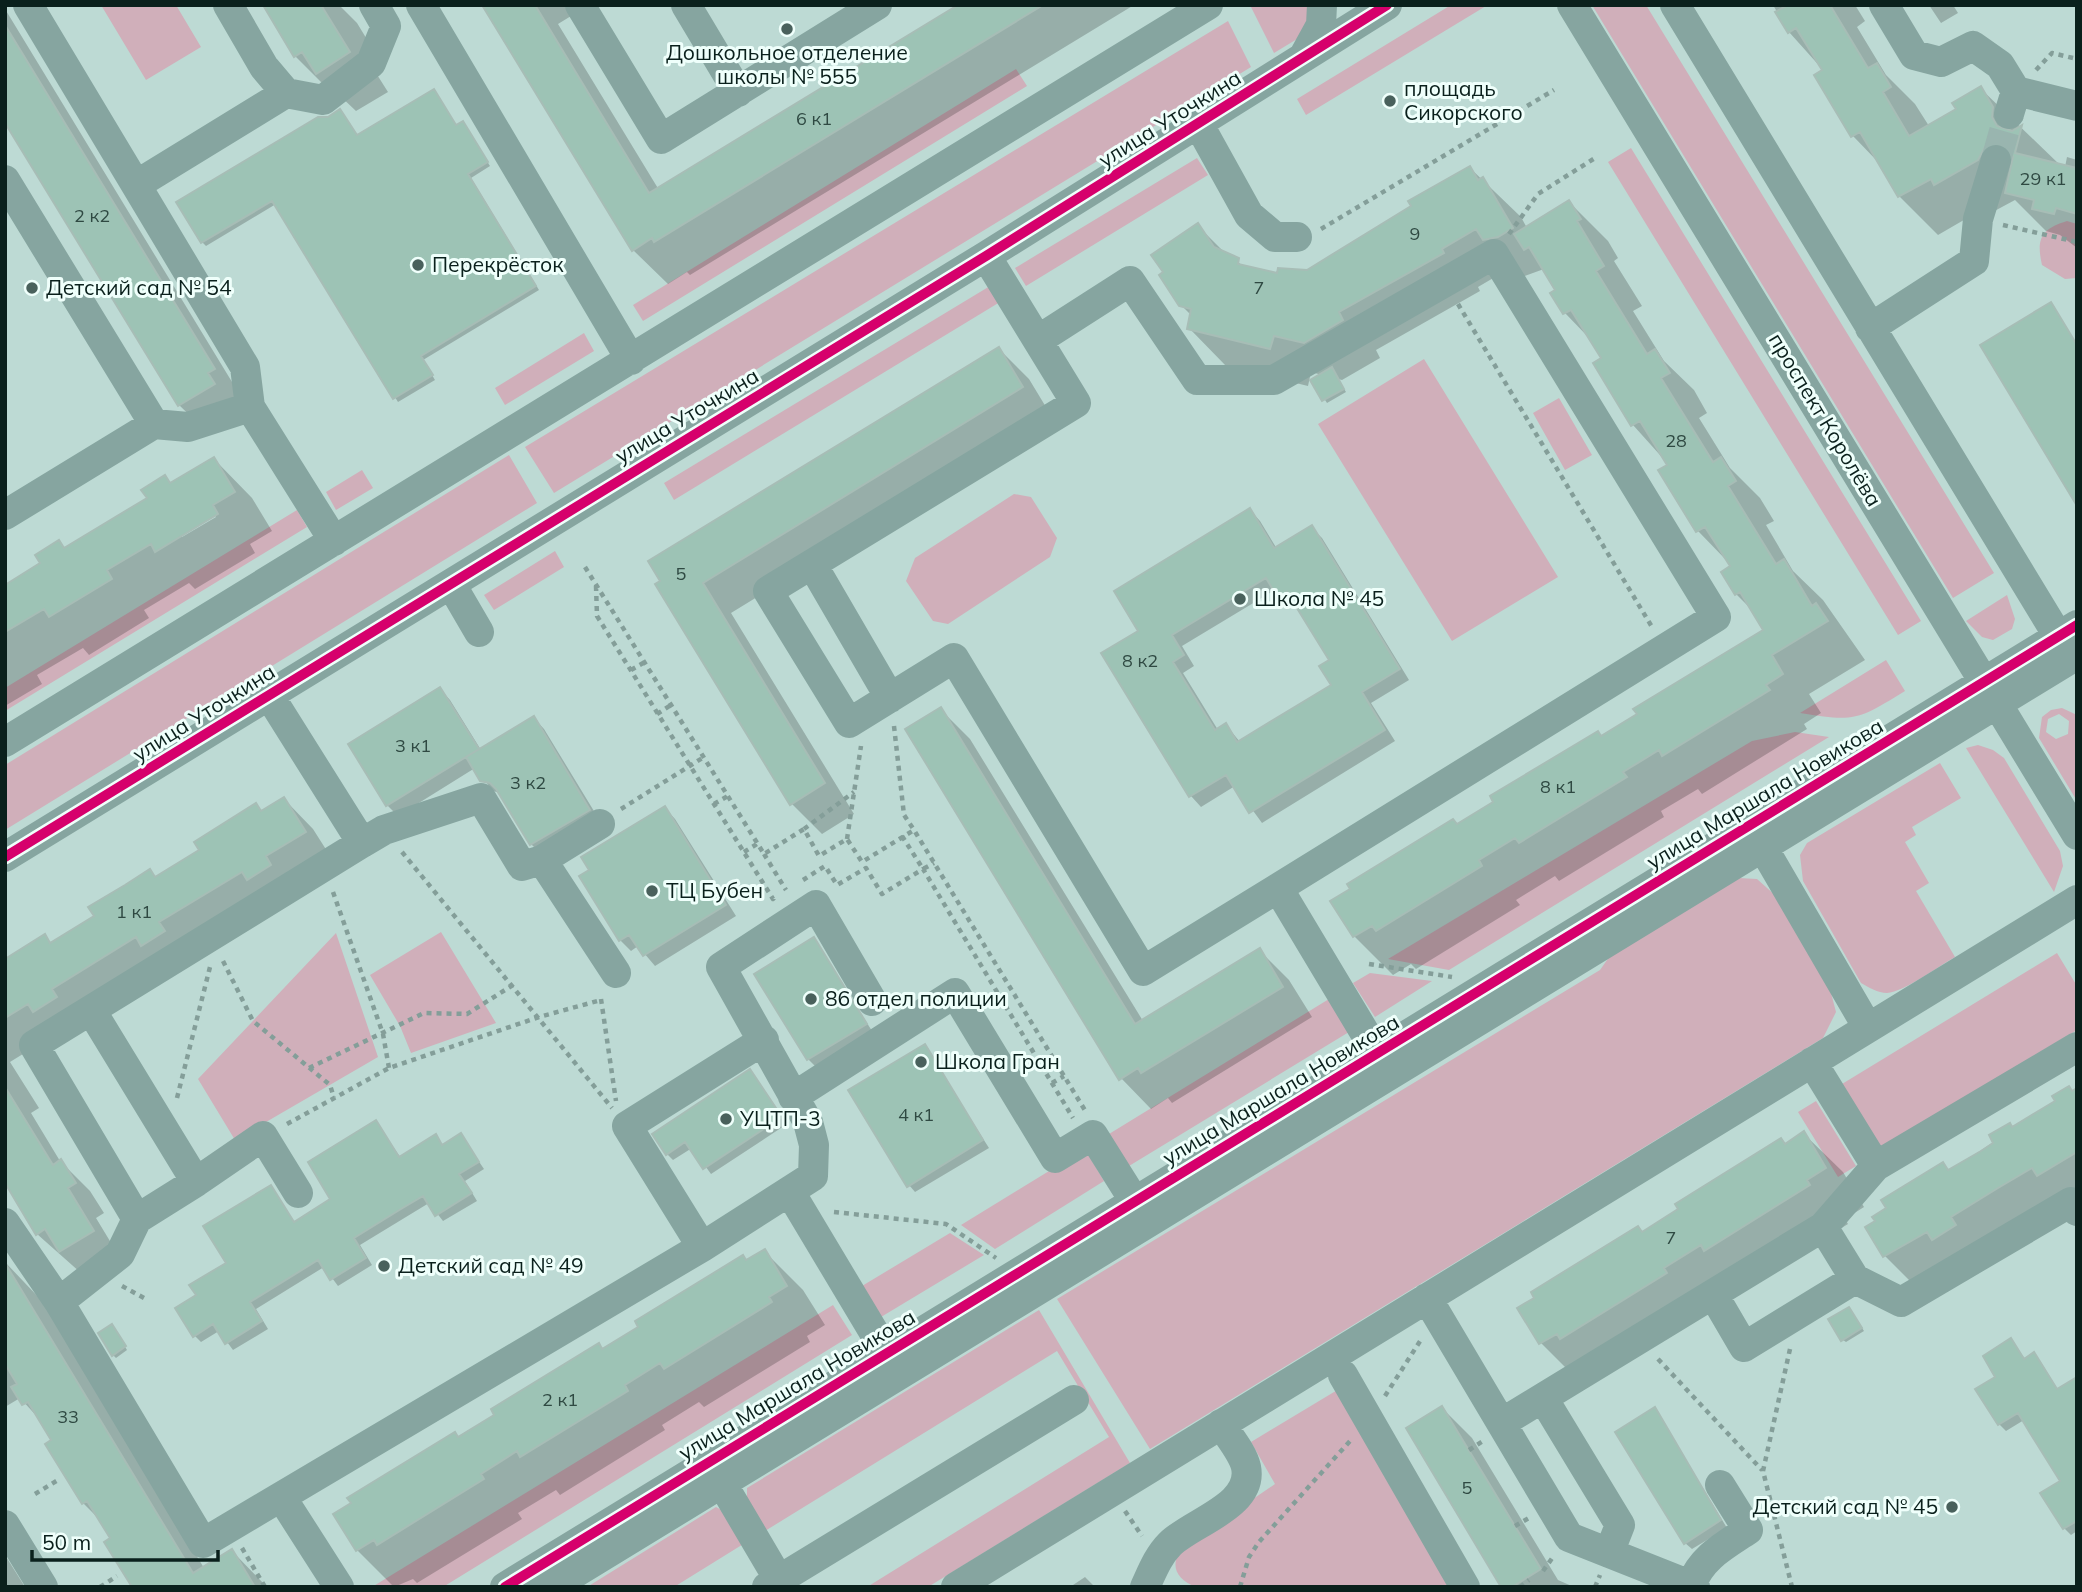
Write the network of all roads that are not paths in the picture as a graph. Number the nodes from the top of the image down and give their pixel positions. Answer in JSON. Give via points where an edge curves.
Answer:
{"nodes":[{"id":1,"x":28,"y":5,"type":"edge"},
{"id":2,"x":228,"y":5,"type":"edge"},
{"id":3,"x":374,"y":5,"type":"edge"},
{"id":4,"x":421,"y":5,"type":"edge"},
{"id":5,"x":580,"y":5,"type":"edge"},
{"id":6,"x":686,"y":5,"type":"edge"},
{"id":7,"x":877,"y":5,"type":"edge"},
{"id":8,"x":1208,"y":5,"type":"edge"},
{"id":9,"x":1322,"y":5,"type":"edge"},
{"id":10,"x":1572,"y":5,"type":"edge"},
{"id":11,"x":1675,"y":5,"type":"edge"},
{"id":12,"x":1884,"y":5,"type":"edge"},
{"id":13,"x":1385,"y":6,"type":"edge"},
{"id":14,"x":1304,"y":57,"type":"junction"},
{"id":15,"x":738,"y":92,"type":"junction"},
{"id":16,"x":286,"y":93,"type":"junction"},
{"id":17,"x":2077,"y":106,"type":"edge"},
{"id":18,"x":1198,"y":123,"type":"junction"},
{"id":19,"x":1996,"y":160,"type":"tunnel mouth"},
{"id":20,"x":5,"y":180,"type":"edge"},
{"id":21,"x":136,"y":185,"type":"junction"},
{"id":22,"x":1297,"y":237,"type":"road end"},
{"id":23,"x":986,"y":256,"type":"junction"},
{"id":24,"x":1870,"y":328,"type":"junction"},
{"id":25,"x":1038,"y":340,"type":"junction"},
{"id":26,"x":631,"y":360,"type":"junction"},
{"id":27,"x":250,"y":407,"type":"junction"},
{"id":28,"x":154,"y":424,"type":"junction"},
{"id":29,"x":5,"y":515,"type":"edge"},
{"id":30,"x":334,"y":541,"type":"junction"},
{"id":31,"x":812,"y":564,"type":"junction"},
{"id":32,"x":451,"y":584,"type":"junction"},
{"id":33,"x":479,"y":632,"type":"dead end"},
{"id":34,"x":2072,"y":649,"type":"edge"},
{"id":35,"x":1991,"y":693,"type":"junction"},
{"id":36,"x":269,"y":695,"type":"junction"},
{"id":37,"x":890,"y":698,"type":"junction"},
{"id":38,"x":5,"y":742,"type":"edge"},
{"id":39,"x":600,"y":824,"type":"road end"},
{"id":40,"x":2077,"y":835,"type":"edge"},
{"id":41,"x":373,"y":836,"type":"junction"},
{"id":42,"x":1756,"y":836,"type":"junction"},
{"id":43,"x":5,"y":857,"type":"edge"},
{"id":44,"x":542,"y":860,"type":"junction"},
{"id":45,"x":1278,"y":888,"type":"junction"},
{"id":46,"x":2077,"y":900,"type":"edge"},
{"id":47,"x":617,"y":973,"type":"road end"},
{"id":48,"x":872,"y":1001,"type":"dead end"},
{"id":49,"x":91,"y":1010,"type":"junction"},
{"id":50,"x":1868,"y":1028,"type":"junction"},
{"id":51,"x":764,"y":1040,"type":"junction"},
{"id":52,"x":2077,"y":1047,"type":"edge"},
{"id":53,"x":1812,"y":1062,"type":"junction"},
{"id":54,"x":1384,"y":1064,"type":"junction"},
{"id":55,"x":793,"y":1097,"type":"junction"},
{"id":56,"x":1876,"y":1166,"type":"junction"},
{"id":57,"x":196,"y":1182,"type":"junction"},
{"id":58,"x":298,"y":1193,"type":"dead end"},
{"id":59,"x":795,"y":1200,"type":"junction"},
{"id":60,"x":2077,"y":1211,"type":"edge"},
{"id":61,"x":1141,"y":1212,"type":"junction"},
{"id":62,"x":137,"y":1219,"type":"junction"},
{"id":63,"x":5,"y":1223,"type":"edge"},
{"id":64,"x":1824,"y":1227,"type":"junction"},
{"id":65,"x":702,"y":1247,"type":"junction"},
{"id":66,"x":1855,"y":1279,"type":"junction"},
{"id":67,"x":1713,"y":1294,"type":"junction"},
{"id":68,"x":1427,"y":1298,"type":"junction"},
{"id":69,"x":59,"y":1301,"type":"junction"},
{"id":70,"x":893,"y":1364,"type":"junction"},
{"id":71,"x":1343,"y":1375,"type":"dead end"},
{"id":72,"x":1543,"y":1398,"type":"junction"},
{"id":73,"x":1074,"y":1400,"type":"dead end"},
{"id":74,"x":1503,"y":1422,"type":"junction"},
{"id":75,"x":1221,"y":1424,"type":"junction"},
{"id":76,"x":715,"y":1473,"type":"junction"},
{"id":77,"x":1720,"y":1485,"type":"dead end"},
{"id":78,"x":282,"y":1498,"type":"junction"},
{"id":79,"x":5,"y":1525,"type":"edge"},
{"id":80,"x":1609,"y":1553,"type":"junction"},
{"id":81,"x":773,"y":1583,"type":"edge"},
{"id":82,"x":1154,"y":1584,"type":"edge"},
{"id":83,"x":1693,"y":1586,"type":"edge"},
{"id":84,"x":43,"y":1587,"type":"edge"},
{"id":85,"x":339,"y":1587,"type":"edge"},
{"id":86,"x":505,"y":1587,"type":"edge"},
{"id":87,"x":552,"y":1587,"type":"edge"},
{"id":88,"x":956,"y":1587,"type":"edge"},
{"id":89,"x":1465,"y":1587,"type":"edge"}],
"edges":[{"from":1,"to":21,"type":"street"},
{"from":2,"to":16,"type":"street","via":[[264,67]]},
{"from":3,"to":16,"type":"street","via":[[386,26],[371,63],[323,100]]},
{"from":4,"to":26,"type":"street"},
{"from":5,"to":15,"type":"street","via":[[661,139]]},
{"from":6,"to":15,"type":"street"},
{"from":7,"to":15,"type":"street"},
{"from":8,"to":26,"type":"street"},
{"from":9,"to":14,"type":"street","via":[[1321,24]]},
{"from":10,"to":35,"type":"street","name":"проспект Королёва"},
{"from":11,"to":24,"type":"street"},
{"from":12,"to":17,"type":"street","via":[[1914,55],[1941,62],[1973,46],[2000,65],[2013,102]]},
{"from":13,"to":14,"type":"street","name":"улица Уточкина"},
{"from":14,"to":18,"type":"street","name":"улица Уточкина"},
{"from":16,"to":21,"type":"street"},
{"from":18,"to":22,"type":"street","via":[[1249,215],[1275,237]]},
{"from":18,"to":23,"type":"street","name":"улица Уточкина"},
{"from":19,"to":24,"type":"street","via":[[1978,219],[1974,261]]},
{"from":20,"to":28,"type":"street"},
{"from":21,"to":27,"type":"street","via":[[245,367]]},
{"from":23,"to":25,"type":"street"},
{"from":23,"to":32,"type":"street","name":"улица Уточкина"},
{"from":24,"to":34,"type":"street"},
{"from":25,"to":31,"type":"street","via":[[1076,403]]},
{"from":25,"to":45,"type":"street","via":[[1130,281],[1196,380],[1274,380],[1494,254],[1716,617]]},
{"from":26,"to":30,"type":"street"},
{"from":27,"to":28,"type":"street","via":[[188,427]]},
{"from":27,"to":30,"type":"street"},
{"from":28,"to":29,"type":"street"},
{"from":30,"to":38,"type":"street"},
{"from":31,"to":37,"type":"street"},
{"from":31,"to":37,"type":"street","via":[[768,592],[849,723]]},
{"from":32,"to":33,"type":"street"},
{"from":32,"to":36,"type":"street","name":"улица Уточкина"},
{"from":34,"to":35,"type":"street","name":"улица Маршала Новикова"},
{"from":35,"to":40,"type":"street","name":"проспект Королёва"},
{"from":35,"to":42,"type":"street","name":"улица Маршала Новикова"},
{"from":36,"to":41,"type":"street"},
{"from":36,"to":43,"type":"street","name":"улица Уточкина"},
{"from":37,"to":45,"type":"street","via":[[954,658],[1143,971]]},
{"from":39,"to":44,"type":"street"},
{"from":41,"to":44,"type":"street","via":[[481,798],[522,866]]},
{"from":41,"to":49,"type":"street","via":[[213,941]]},
{"from":42,"to":50,"type":"street"},
{"from":42,"to":54,"type":"street","name":"улица Маршала Новикова"},
{"from":44,"to":47,"type":"street"},
{"from":45,"to":54,"type":"street"},
{"from":46,"to":50,"type":"street"},
{"from":48,"to":51,"type":"street","via":[[817,905],[721,967]]},
{"from":49,"to":57,"type":"street"},
{"from":49,"to":62,"type":"street","via":[[34,1045]]},
{"from":50,"to":53,"type":"street"},
{"from":51,"to":55,"type":"street"},
{"from":51,"to":65,"type":"street","via":[[626,1126]]},
{"from":52,"to":56,"type":"street"},
{"from":53,"to":56,"type":"street"},
{"from":53,"to":68,"type":"street"},
{"from":54,"to":61,"type":"street","name":"улица Маршала Новикова"},
{"from":55,"to":59,"type":"street","via":[[808,1122],[814,1145],[813,1176]]},
{"from":55,"to":61,"type":"street","via":[[955,993],[1055,1158],[1090,1133]]},
{"from":56,"to":64,"type":"street"},
{"from":57,"to":58,"type":"street","via":[[263,1136]]},
{"from":57,"to":62,"type":"street"},
{"from":59,"to":65,"type":"street"},
{"from":59,"to":70,"type":"street"},
{"from":60,"to":66,"type":"street","via":[[2071,1202],[1900,1302]]},
{"from":61,"to":70,"type":"street","name":"улица Маршала Новикова"},
{"from":62,"to":69,"type":"street","via":[[120,1254]]},
{"from":63,"to":69,"type":"street"},
{"from":64,"to":66,"type":"street"},
{"from":64,"to":67,"type":"street"},
{"from":65,"to":78,"type":"street"},
{"from":66,"to":67,"type":"street","via":[[1744,1347]]},
{"from":67,"to":72,"type":"street"},
{"from":68,"to":74,"type":"street"},
{"from":68,"to":75,"type":"street"},
{"from":69,"to":78,"type":"street","via":[[204,1543]]},
{"from":70,"to":76,"type":"street","name":"улица Маршала Новикова"},
{"from":71,"to":89,"type":"street"},
{"from":72,"to":74,"type":"street"},
{"from":72,"to":80,"type":"street","via":[[1620,1525]]},
{"from":73,"to":81,"type":"street"},
{"from":74,"to":80,"type":"street","via":[[1569,1537]]},
{"from":75,"to":82,"type":"street","via":[[1246,1465],[1247,1482],[1237,1498],[1170,1544]]},
{"from":75,"to":88,"type":"street"},
{"from":76,"to":81,"type":"street"},
{"from":76,"to":86,"type":"street","name":"улица Маршала Новикова"},
{"from":76,"to":87,"type":"street","name":"улица Маршала Новикова"},
{"from":77,"to":83,"type":"street","via":[[1748,1531],[1709,1555],[1697,1568]]},
{"from":78,"to":85,"type":"street"},
{"from":79,"to":84,"type":"street"},
{"from":80,"to":83,"type":"street"}]}
